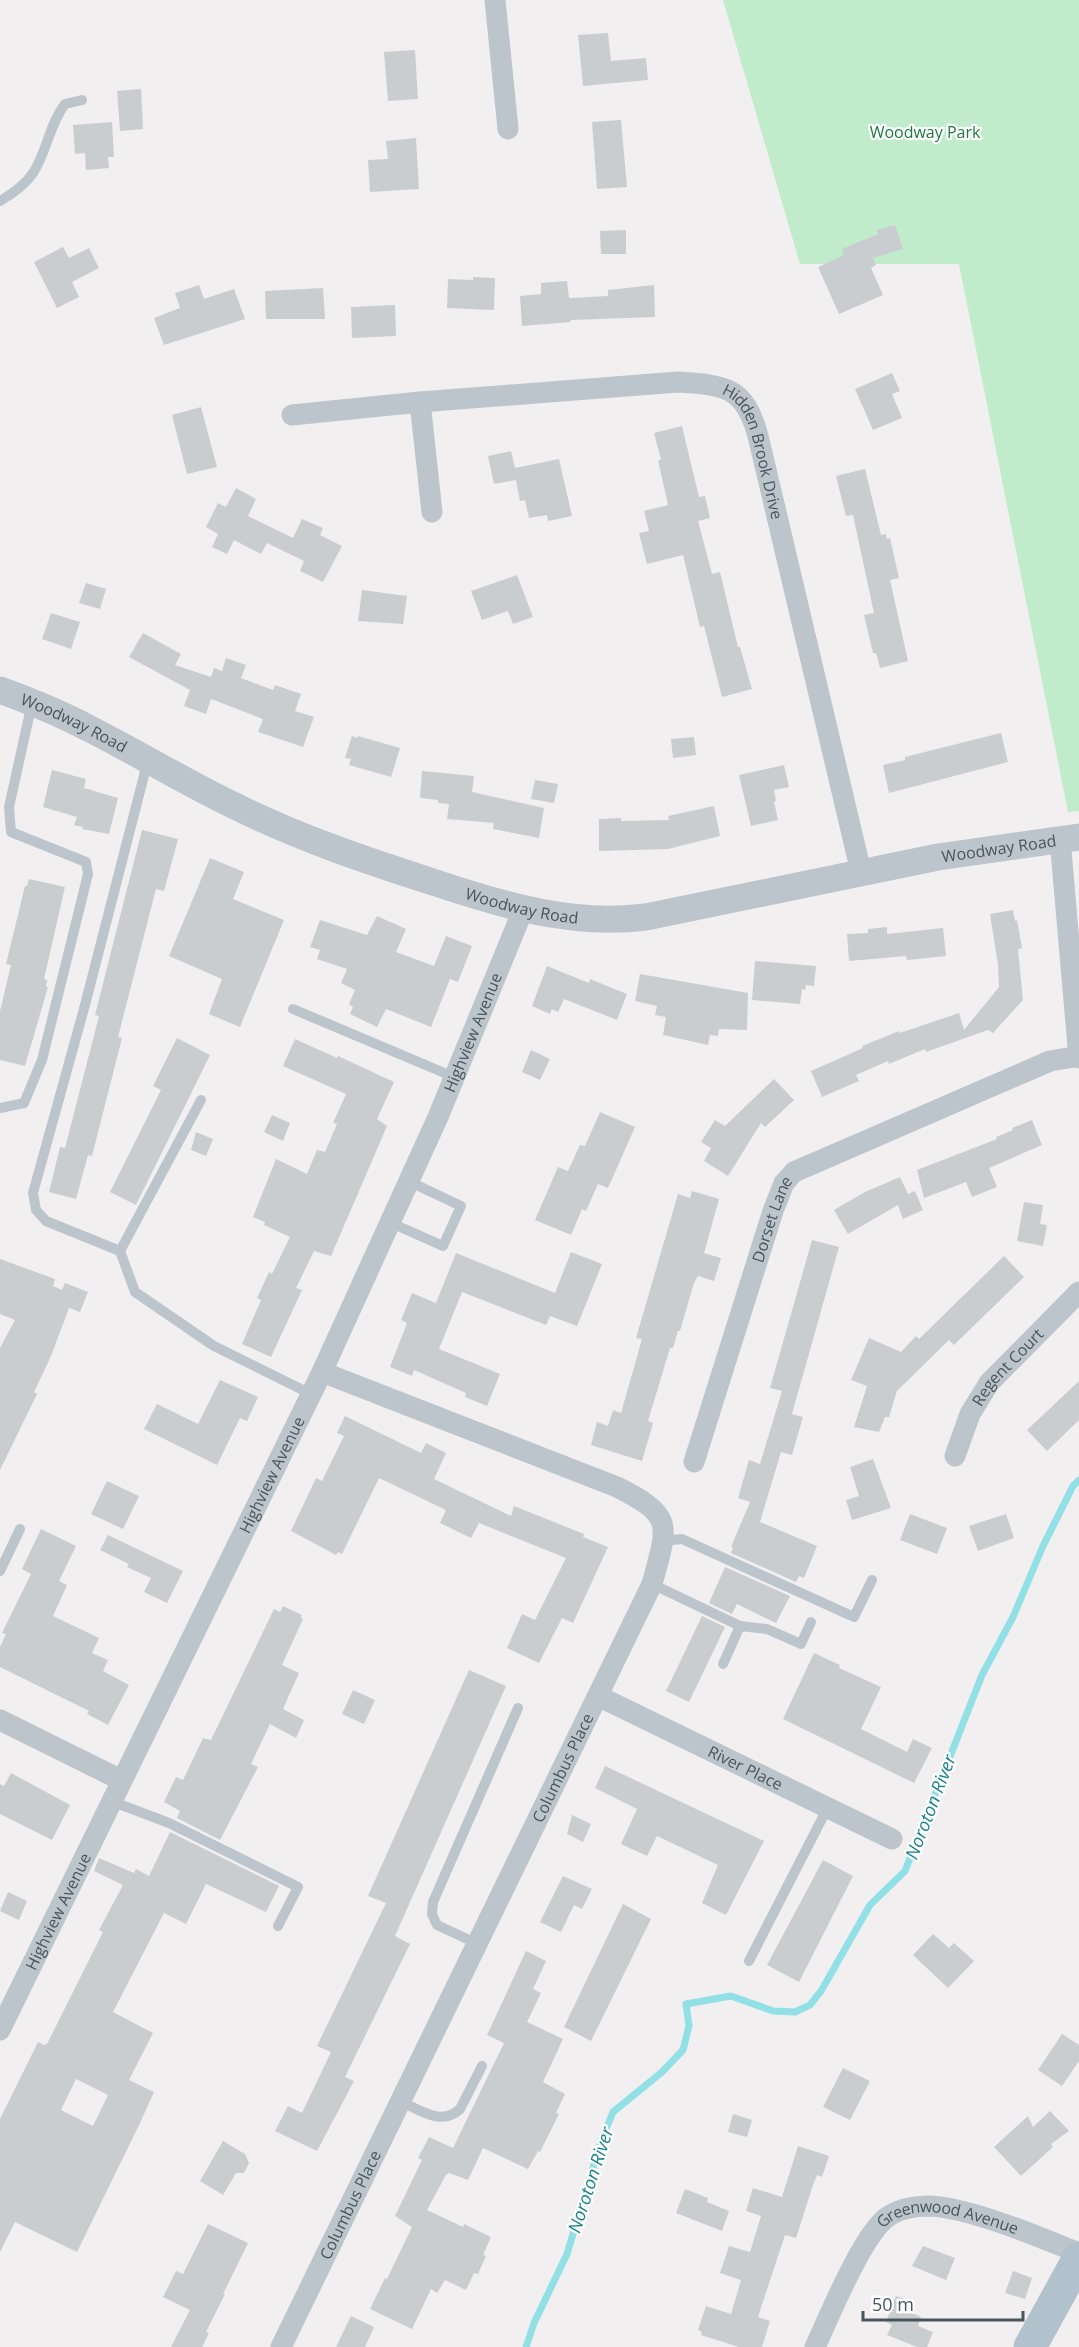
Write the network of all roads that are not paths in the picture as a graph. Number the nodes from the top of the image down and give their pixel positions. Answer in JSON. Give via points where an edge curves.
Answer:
{"nodes":[{"id":1,"x":495,"y":0,"type":"edge"},
{"id":2,"x":82,"y":100,"type":"dead end"},
{"id":3,"x":508,"y":129,"type":"dead end"},
{"id":4,"x":0,"y":201,"type":"edge"},
{"id":5,"x":420,"y":402,"type":"junction"},
{"id":6,"x":292,"y":416,"type":"dead end"},
{"id":7,"x":432,"y":512,"type":"dead end"},
{"id":8,"x":0,"y":690,"type":"edge"},
{"id":9,"x":32,"y":702,"type":"junction"},
{"id":10,"x":148,"y":760,"type":"junction"},
{"id":11,"x":1069,"y":838,"type":"edge"},
{"id":12,"x":861,"y":872,"type":"junction"},
{"id":13,"x":523,"y":910,"type":"junction"},
{"id":14,"x":293,"y":1009,"type":"dead end"},
{"id":15,"x":1079,"y":1057,"type":"edge"},
{"id":16,"x":454,"y":1077,"type":"junction"},
{"id":17,"x":201,"y":1100,"type":"dead end"},
{"id":18,"x":0,"y":1108,"type":"edge"},
{"id":19,"x":408,"y":1181,"type":"junction"},
{"id":20,"x":389,"y":1222,"type":"junction"},
{"id":21,"x":120,"y":1251,"type":"junction"},
{"id":22,"x":1079,"y":1292,"type":"edge"},
{"id":23,"x":322,"y":1372,"type":"junction"},
{"id":24,"x":311,"y":1394,"type":"junction"},
{"id":25,"x":955,"y":1456,"type":"dead end"},
{"id":26,"x":694,"y":1462,"type":"dead end"},
{"id":27,"x":20,"y":1529,"type":"dead end"},
{"id":28,"x":664,"y":1541,"type":"junction"},
{"id":29,"x":0,"y":1571,"type":"edge"},
{"id":30,"x":872,"y":1580,"type":"dead end"},
{"id":31,"x":652,"y":1584,"type":"junction"},
{"id":32,"x":811,"y":1622,"type":"dead end"},
{"id":33,"x":740,"y":1626,"type":"junction"},
{"id":34,"x":723,"y":1664,"type":"dead end"},
{"id":35,"x":598,"y":1696,"type":"junction"},
{"id":36,"x":518,"y":1708,"type":"dead end"},
{"id":37,"x":0,"y":1720,"type":"edge"},
{"id":38,"x":121,"y":1780,"type":"junction"},
{"id":39,"x":111,"y":1802,"type":"junction"},
{"id":40,"x":828,"y":1807,"type":"junction"},
{"id":41,"x":892,"y":1839,"type":"dead end"},
{"id":42,"x":278,"y":1926,"type":"dead end"},
{"id":43,"x":478,"y":1944,"type":"junction"},
{"id":44,"x":749,"y":1961,"type":"dead end"},
{"id":45,"x":0,"y":2030,"type":"edge"},
{"id":46,"x":482,"y":2066,"type":"dead end"},
{"id":47,"x":402,"y":2102,"type":"junction"},
{"id":48,"x":1079,"y":2253,"type":"edge"},
{"id":49,"x":1079,"y":2258,"type":"edge"},
{"id":50,"x":282,"y":2347,"type":"edge"},
{"id":51,"x":815,"y":2347,"type":"edge"},
{"id":52,"x":1030,"y":2347,"type":"edge"}],
"edges":[{"from":1,"to":3,"type":"street"},
{"from":2,"to":4,"type":"lane","via":[[65,104],[34,171],[25,183]]},
{"from":5,"to":6,"type":"street","name":"Hidden Brook Drive"},
{"from":5,"to":7,"type":"street"},
{"from":5,"to":12,"type":"street","name":"Hidden Brook Drive","via":[[678,382],[716,385],[740,396],[753,415]]},
{"from":8,"to":9,"type":"street","name":"Woodway Road"},
{"from":9,"to":10,"type":"street","name":"Woodway Road"},
{"from":9,"to":18,"type":"lane","via":[[9,807],[11,832],[86,862],[88,874],[42,1060],[24,1103]]},
{"from":10,"to":13,"type":"street","name":"Woodway Road","via":[[304,838]]},
{"from":10,"to":21,"type":"lane","via":[[33,1193],[36,1210],[46,1221]]},
{"from":11,"to":12,"type":"street","name":"Woodway Road"},
{"from":11,"to":15,"type":"street"},
{"from":12,"to":13,"type":"street","name":"Woodway Road","via":[[628,919],[588,919]]},
{"from":13,"to":16,"type":"street","name":"Highview Avenue"},
{"from":14,"to":16,"type":"lane"},
{"from":15,"to":26,"type":"street","name":"Dorset Lane","via":[[1050,1060],[794,1172],[784,1183],[773,1211]]},
{"from":16,"to":19,"type":"street","name":"Highview Avenue"},
{"from":17,"to":21,"type":"lane"},
{"from":19,"to":20,"type":"street","name":"Highview Avenue"},
{"from":19,"to":20,"type":"lane","via":[[461,1206],[448,1236],[443,1246]]},
{"from":20,"to":23,"type":"street","name":"Highview Avenue"},
{"from":21,"to":24,"type":"lane","via":[[135,1292],[214,1346]]},
{"from":22,"to":25,"type":"street","name":"Regent Court","via":[[989,1383],[970,1414]]},
{"from":23,"to":24,"type":"street","name":"Highview Avenue"},
{"from":23,"to":28,"type":"street","via":[[644,1500],[662,1523]]},
{"from":24,"to":38,"type":"street","name":"Highview Avenue"},
{"from":27,"to":29,"type":"lane"},
{"from":28,"to":30,"type":"lane","via":[[682,1539],[854,1617]]},
{"from":28,"to":31,"type":"street","name":"Columbus Place"},
{"from":31,"to":33,"type":"lane"},
{"from":31,"to":35,"type":"street","name":"Columbus Place"},
{"from":32,"to":33,"type":"lane","via":[[801,1644],[768,1629]]},
{"from":33,"to":34,"type":"lane"},
{"from":35,"to":40,"type":"street","name":"River Place"},
{"from":35,"to":43,"type":"street","name":"Columbus Place"},
{"from":36,"to":43,"type":"lane","via":[[433,1902],[436,1925]]},
{"from":37,"to":38,"type":"street"},
{"from":38,"to":39,"type":"street","name":"Highview Avenue"},
{"from":39,"to":42,"type":"lane","via":[[169,1823],[297,1887]]},
{"from":39,"to":45,"type":"street","name":"Highview Avenue"},
{"from":40,"to":41,"type":"street","name":"River Place"},
{"from":40,"to":44,"type":"lane"},
{"from":43,"to":47,"type":"street","name":"Columbus Place"},
{"from":46,"to":47,"type":"lane","via":[[456,2113],[436,2117]]},
{"from":47,"to":50,"type":"street","name":"Columbus Place"},
{"from":48,"to":51,"type":"street","name":"Greenwood Avenue","via":[[949,2209],[918,2206],[897,2212],[878,2226],[866,2244]]},
{"from":49,"to":52,"type":"main road"}]}
